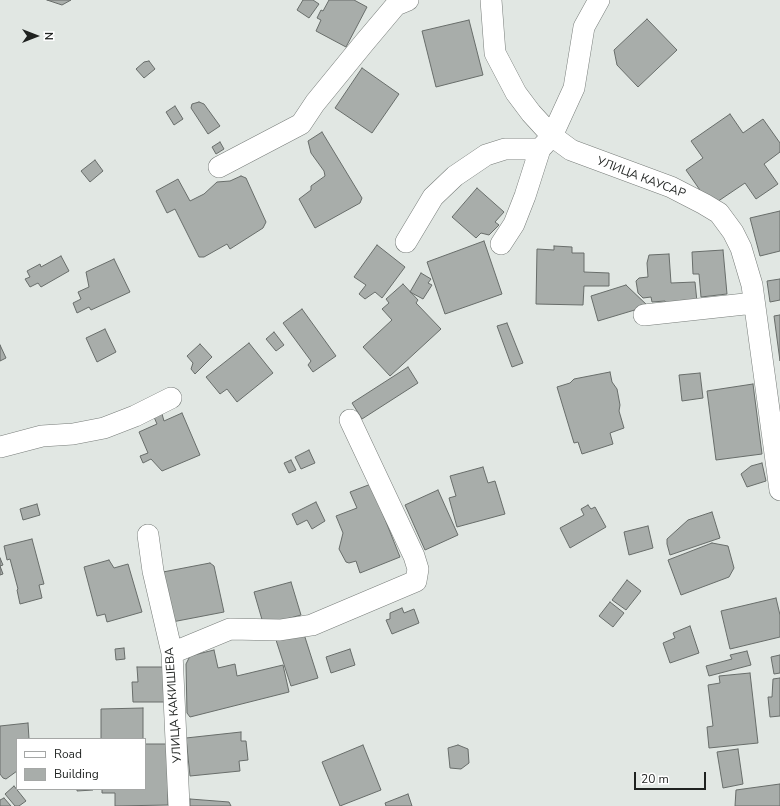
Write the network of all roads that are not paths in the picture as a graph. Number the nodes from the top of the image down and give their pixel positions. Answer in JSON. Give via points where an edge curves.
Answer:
{"nodes":[{"id":1,"x":408,"y":0,"type":"edge"},
{"id":2,"x":491,"y":0,"type":"edge"},
{"id":3,"x":599,"y":0,"type":"edge"},
{"id":4,"x":546,"y":143,"type":"junction"},
{"id":5,"x":219,"y":167,"type":"dead end"},
{"id":6,"x":406,"y":242,"type":"dead end"},
{"id":7,"x":501,"y":244,"type":"dead end"},
{"id":8,"x":754,"y":303,"type":"junction"},
{"id":9,"x":644,"y":315,"type":"dead end"},
{"id":10,"x":171,"y":398,"type":"dead end"},
{"id":11,"x":350,"y":420,"type":"dead end"},
{"id":12,"x":0,"y":447,"type":"edge"},
{"id":13,"x":780,"y":490,"type":"edge"},
{"id":14,"x":148,"y":535,"type":"dead end"},
{"id":15,"x":172,"y":654,"type":"junction"},
{"id":16,"x":179,"y":806,"type":"edge"}],
"edges":[{"from":1,"to":5,"type":"street","via":[[396,5],[315,103],[301,124]]},
{"from":2,"to":4,"type":"street","name":"УЛИЦА КАУСАР","via":[[495,53]]},
{"from":3,"to":4,"type":"street","via":[[584,27],[574,88]]},
{"from":4,"to":6,"type":"street","via":[[505,149],[486,155],[455,176],[433,197]]},
{"from":4,"to":7,"type":"street","via":[[514,224]]},
{"from":4,"to":8,"type":"street","name":"УЛИЦА КАУСАР","via":[[671,187],[720,213],[741,248],[752,285]]},
{"from":8,"to":9,"type":"street"},
{"from":8,"to":13,"type":"street","name":"УЛИЦА КАУСАР"},
{"from":10,"to":12,"type":"street","via":[[104,428],[42,436]]},
{"from":11,"to":15,"type":"street","via":[[414,556],[418,569],[416,581],[312,625],[280,630],[230,629]]},
{"from":14,"to":15,"type":"street","name":"УЛИЦА КАКИШЕВА","via":[[153,571]]},
{"from":15,"to":16,"type":"street","name":"УЛИЦА КАКИШЕВА"}]}
